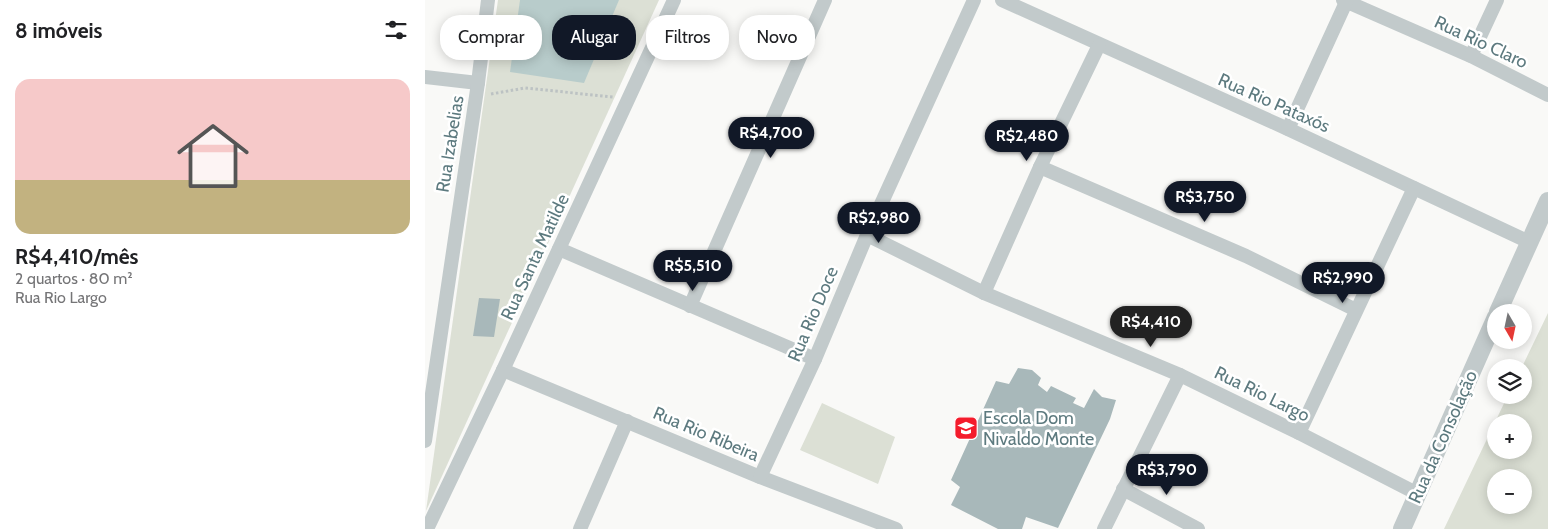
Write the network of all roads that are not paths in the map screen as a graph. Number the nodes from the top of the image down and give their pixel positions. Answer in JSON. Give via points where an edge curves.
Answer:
{"nodes":[{"id":1,"x":489,"y":0,"type":"edge"},
{"id":2,"x":674,"y":0,"type":"edge"},
{"id":3,"x":825,"y":0,"type":"edge"},
{"id":4,"x":974,"y":0,"type":"edge"},
{"id":5,"x":1002,"y":0,"type":"edge"},
{"id":6,"x":1497,"y":0,"type":"edge"},
{"id":7,"x":1345,"y":1,"type":"edge"},
{"id":8,"x":1099,"y":45,"type":"junction"},
{"id":9,"x":1471,"y":56,"type":"junction"},
{"id":10,"x":425,"y":77,"type":"edge"},
{"id":11,"x":485,"y":84,"type":"junction"},
{"id":12,"x":1548,"y":96,"type":"edge"},
{"id":13,"x":1288,"y":129,"type":"junction"},
{"id":14,"x":1041,"y":166,"type":"junction"},
{"id":15,"x":1414,"y":188,"type":"junction"},
{"id":16,"x":1548,"y":201,"type":"edge"},
{"id":17,"x":867,"y":235,"type":"junction"},
{"id":18,"x":1529,"y":242,"type":"junction"},
{"id":19,"x":559,"y":249,"type":"junction"},
{"id":20,"x":984,"y":293,"type":"junction"},
{"id":21,"x":1502,"y":304,"type":"edge"},
{"id":22,"x":690,"y":306,"type":"junction"},
{"id":23,"x":1356,"y":310,"type":"junction"},
{"id":24,"x":1487,"y":337,"type":"edge"},
{"id":25,"x":815,"y":359,"type":"junction"},
{"id":26,"x":503,"y":370,"type":"junction"},
{"id":27,"x":1180,"y":375,"type":"junction"},
{"id":28,"x":627,"y":421,"type":"junction"},
{"id":29,"x":1299,"y":433,"type":"junction"},
{"id":30,"x":425,"y":441,"type":"edge"},
{"id":31,"x":760,"y":477,"type":"junction"},
{"id":32,"x":1123,"y":489,"type":"junction"},
{"id":33,"x":1418,"y":494,"type":"junction"},
{"id":34,"x":428,"y":521,"type":"edge"},
{"id":35,"x":580,"y":529,"type":"edge"},
{"id":36,"x":896,"y":529,"type":"edge"},
{"id":37,"x":1103,"y":529,"type":"edge"},
{"id":38,"x":1198,"y":529,"type":"edge"},
{"id":39,"x":1402,"y":529,"type":"edge"}],
"edges":[{"from":1,"to":11,"type":"street","name":"Rua Izabelias"},
{"from":2,"to":19,"type":"street","name":"Rua Santa Matilde"},
{"from":3,"to":22,"type":"street"},
{"from":4,"to":17,"type":"street","name":"Rua Rio Doce"},
{"from":5,"to":8,"type":"street","name":"Rua Rio Pataxós"},
{"from":6,"to":9,"type":"street"},
{"from":7,"to":9,"type":"street","name":"Rua Rio Claro"},
{"from":7,"to":13,"type":"street"},
{"from":8,"to":13,"type":"street","name":"Rua Rio Pataxós"},
{"from":8,"to":14,"type":"street"},
{"from":9,"to":12,"type":"street","name":"Rua Rio Claro"},
{"from":10,"to":11,"type":"street"},
{"from":11,"to":30,"type":"street","name":"Rua Izabelias"},
{"from":13,"to":15,"type":"street","name":"Rua Rio Pataxós"},
{"from":14,"to":20,"type":"street"},
{"from":14,"to":23,"type":"street","via":[[1246,256]]},
{"from":15,"to":18,"type":"street","name":"Rua Rio Pataxós"},
{"from":15,"to":23,"type":"street"},
{"from":16,"to":18,"type":"street"},
{"from":17,"to":20,"type":"street","name":"Rua Rio Largo"},
{"from":17,"to":25,"type":"street","name":"Rua Rio Doce"},
{"from":18,"to":21,"type":"street"},
{"from":19,"to":22,"type":"street"},
{"from":19,"to":26,"type":"street","name":"Rua Santa Matilde"},
{"from":20,"to":27,"type":"street","name":"Rua Rio Largo"},
{"from":22,"to":25,"type":"street"},
{"from":23,"to":29,"type":"street"},
{"from":24,"to":33,"type":"street","name":"Rua da Consolação"},
{"from":25,"to":31,"type":"street","name":"Rua Rio Doce"},
{"from":26,"to":28,"type":"street","name":"Rua Rio Ribeira"},
{"from":26,"to":34,"type":"street","name":"Rua Santa Matilde"},
{"from":27,"to":29,"type":"street","name":"Rua Rio Largo"},
{"from":27,"to":32,"type":"street"},
{"from":28,"to":31,"type":"street","name":"Rua Rio Ribeira"},
{"from":28,"to":35,"type":"street"},
{"from":29,"to":33,"type":"street","name":"Rua Rio Largo"},
{"from":31,"to":36,"type":"street","name":"Rua Rio Ribeira"},
{"from":32,"to":37,"type":"street"},
{"from":32,"to":38,"type":"street"},
{"from":33,"to":39,"type":"street","name":"Rua da Consolação"}]}
